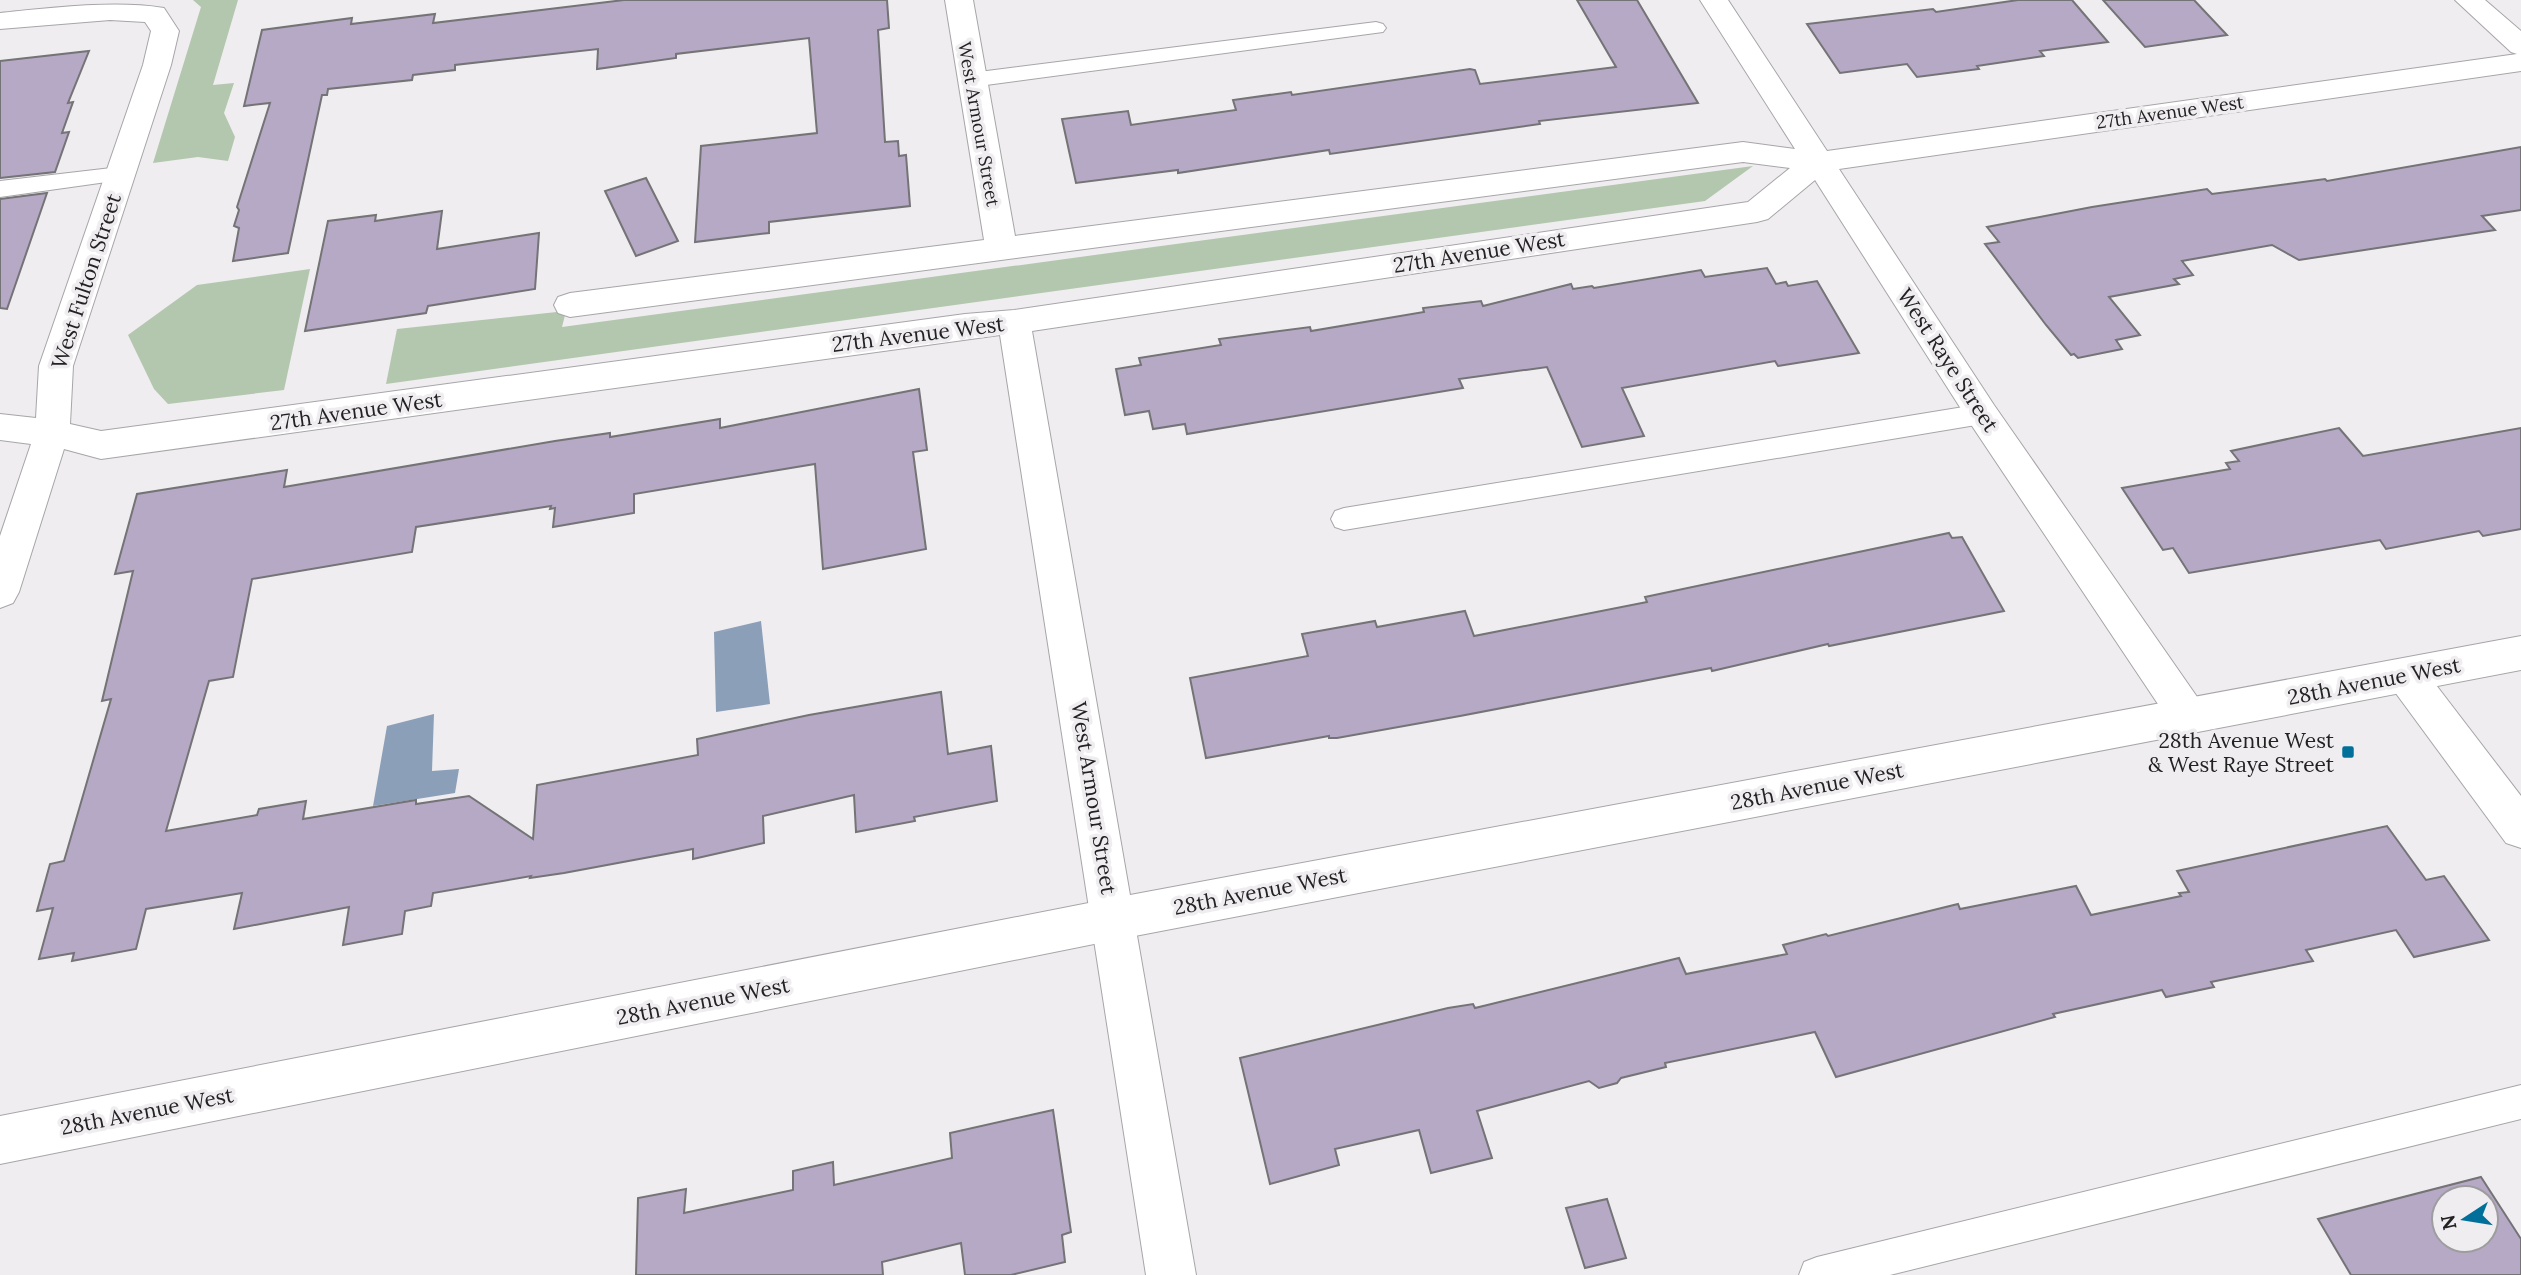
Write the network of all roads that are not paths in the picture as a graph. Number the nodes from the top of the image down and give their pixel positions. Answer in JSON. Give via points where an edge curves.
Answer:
{"nodes":[{"id":1,"x":959,"y":0,"type":"edge"},
{"id":2,"x":1714,"y":0,"type":"edge"},
{"id":3,"x":2469,"y":0,"type":"edge"},
{"id":4,"x":0,"y":21,"type":"edge"},
{"id":5,"x":1376,"y":28,"type":"dead end"},
{"id":6,"x":2521,"y":46,"type":"edge"},
{"id":7,"x":2521,"y":62,"type":"edge"},
{"id":8,"x":971,"y":80,"type":"junction"},
{"id":9,"x":1818,"y":162,"type":"junction"},
{"id":10,"x":120,"y":174,"type":"junction"},
{"id":11,"x":0,"y":189,"type":"edge"},
{"id":12,"x":1001,"y":249,"type":"junction"},
{"id":13,"x":570,"y":305,"type":"dead end"},
{"id":14,"x":1014,"y":322,"type":"junction"},
{"id":15,"x":1982,"y":414,"type":"junction"},
{"id":16,"x":0,"y":427,"type":"edge"},
{"id":17,"x":52,"y":433,"type":"junction"},
{"id":18,"x":1345,"y":519,"type":"dead end"},
{"id":19,"x":0,"y":592,"type":"edge"},
{"id":20,"x":2521,"y":653,"type":"edge"},
{"id":21,"x":2406,"y":677,"type":"junction"},
{"id":22,"x":2188,"y":716,"type":"junction"},
{"id":23,"x":2521,"y":829,"type":"edge"},
{"id":24,"x":1114,"y":919,"type":"junction"},
{"id":25,"x":2521,"y":1102,"type":"edge"},
{"id":26,"x":0,"y":1140,"type":"edge"},
{"id":27,"x":1171,"y":1275,"type":"edge"},
{"id":28,"x":1817,"y":1275,"type":"edge"}],
"edges":[{"from":1,"to":8,"type":"street","name":"West Armour Street"},
{"from":2,"to":9,"type":"street","name":"West Raye Street"},
{"from":3,"to":6,"type":"street"},
{"from":4,"to":10,"type":"street","name":"West Fulton Street","via":[[110,12],[154,14],[165,31]]},
{"from":5,"to":8,"type":"lane"},
{"from":7,"to":9,"type":"street","name":"27th Avenue West"},
{"from":8,"to":12,"type":"street","name":"West Armour Street"},
{"from":9,"to":12,"type":"street","name":"27th Avenue West","via":[[1743,152]]},
{"from":9,"to":14,"type":"street","name":"27th Avenue West","via":[[1757,211]]},
{"from":9,"to":15,"type":"street","name":"West Raye Street"},
{"from":10,"to":11,"type":"lane"},
{"from":10,"to":17,"type":"street","name":"West Fulton Street","via":[[56,366]]},
{"from":12,"to":13,"type":"street","name":"27th Avenue West"},
{"from":14,"to":17,"type":"street","name":"27th Avenue West","via":[[101,444]]},
{"from":14,"to":24,"type":"street","name":"West Armour Street"},
{"from":15,"to":18,"type":"lane"},
{"from":15,"to":22,"type":"street","name":"West Raye Street"},
{"from":16,"to":17,"type":"street","name":"27th Avenue West"},
{"from":17,"to":19,"type":"street","name":"West Fulton Street"},
{"from":20,"to":21,"type":"street","name":"28th Avenue West"},
{"from":21,"to":22,"type":"street","name":"28th Avenue West"},
{"from":21,"to":23,"type":"street"},
{"from":22,"to":24,"type":"street","name":"28th Avenue West"},
{"from":24,"to":26,"type":"street","name":"28th Avenue West"},
{"from":24,"to":27,"type":"street","name":"West Armour Street"},
{"from":25,"to":28,"type":"lane"}]}
